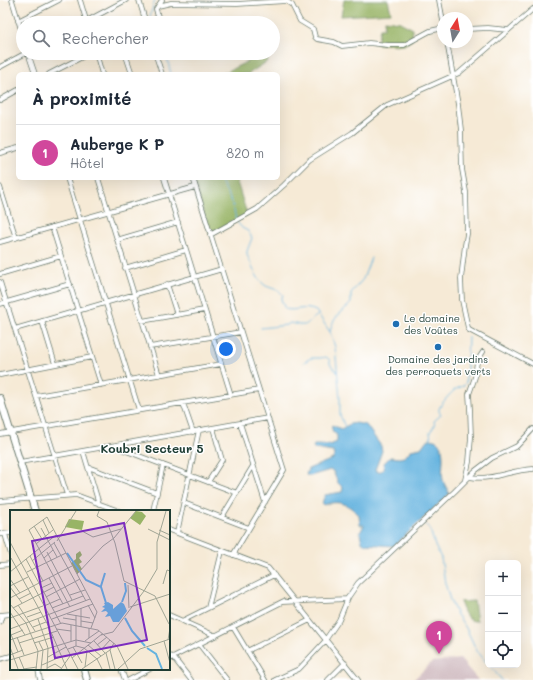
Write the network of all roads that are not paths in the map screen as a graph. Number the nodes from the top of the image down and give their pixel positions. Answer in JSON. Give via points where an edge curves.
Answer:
{"nodes":[{"id":1,"x":12,"y":0,"type":"edge"},
{"id":2,"x":59,"y":0,"type":"edge"},
{"id":3,"x":80,"y":0,"type":"edge"},
{"id":4,"x":126,"y":0,"type":"edge"},
{"id":5,"x":139,"y":0,"type":"edge"},
{"id":6,"x":162,"y":0,"type":"edge"},
{"id":7,"x":439,"y":0,"type":"edge"},
{"id":8,"x":51,"y":2,"type":"edge"},
{"id":9,"x":158,"y":6,"type":"junction"},
{"id":10,"x":533,"y":9,"type":"edge"},
{"id":11,"x":441,"y":12,"type":"edge"},
{"id":12,"x":17,"y":16,"type":"edge"},
{"id":13,"x":27,"y":16,"type":"edge"},
{"id":14,"x":84,"y":16,"type":"edge"},
{"id":15,"x":96,"y":16,"type":"edge"},
{"id":16,"x":145,"y":16,"type":"edge"},
{"id":17,"x":158,"y":16,"type":"edge"},
{"id":18,"x":437,"y":29,"type":"edge"},
{"id":19,"x":473,"y":29,"type":"edge"},
{"id":20,"x":508,"y":30,"type":"junction"},
{"id":21,"x":448,"y":48,"type":"edge"},
{"id":22,"x":16,"y":59,"type":"edge"},
{"id":23,"x":30,"y":60,"type":"edge"},
{"id":24,"x":76,"y":60,"type":"edge"},
{"id":25,"x":98,"y":60,"type":"edge"},
{"id":26,"x":127,"y":60,"type":"edge"},
{"id":27,"x":158,"y":60,"type":"edge"},
{"id":28,"x":0,"y":67,"type":"edge"},
{"id":29,"x":34,"y":72,"type":"edge"},
{"id":30,"x":53,"y":72,"type":"edge"},
{"id":31,"x":101,"y":72,"type":"edge"},
{"id":32,"x":131,"y":72,"type":"edge"},
{"id":33,"x":161,"y":72,"type":"edge"},
{"id":34,"x":453,"y":77,"type":"junction"},
{"id":35,"x":16,"y":91,"type":"edge"},
{"id":36,"x":0,"y":100,"type":"edge"},
{"id":37,"x":16,"y":149,"type":"edge"},
{"id":38,"x":0,"y":153,"type":"edge"},
{"id":39,"x":68,"y":180,"type":"edge"},
{"id":40,"x":99,"y":180,"type":"edge"},
{"id":41,"x":165,"y":180,"type":"edge"},
{"id":42,"x":194,"y":180,"type":"edge"},
{"id":43,"x":0,"y":187,"type":"edge"},
{"id":44,"x":196,"y":187,"type":"junction"},
{"id":45,"x":169,"y":194,"type":"junction"},
{"id":46,"x":108,"y":212,"type":"junction"},
{"id":47,"x":80,"y":220,"type":"junction"},
{"id":48,"x":178,"y":222,"type":"junction"},
{"id":49,"x":52,"y":227,"type":"junction"},
{"id":50,"x":210,"y":235,"type":"junction"},
{"id":51,"x":16,"y":238,"type":"junction"},
{"id":52,"x":117,"y":240,"type":"junction"},
{"id":53,"x":0,"y":242,"type":"edge"},
{"id":54,"x":186,"y":250,"type":"junction"},
{"id":55,"x":61,"y":256,"type":"junction"},
{"id":56,"x":125,"y":268,"type":"junction"},
{"id":57,"x":222,"y":269,"type":"junction"},
{"id":58,"x":0,"y":274,"type":"edge"},
{"id":59,"x":194,"y":277,"type":"junction"},
{"id":60,"x":0,"y":282,"type":"edge"},
{"id":61,"x":70,"y":284,"type":"junction"},
{"id":62,"x":168,"y":284,"type":"junction"},
{"id":63,"x":133,"y":294,"type":"junction"},
{"id":64,"x":6,"y":302,"type":"junction"},
{"id":65,"x":105,"y":303,"type":"junction"},
{"id":66,"x":0,"y":304,"type":"edge"},
{"id":67,"x":78,"y":310,"type":"junction"},
{"id":68,"x":204,"y":310,"type":"junction"},
{"id":69,"x":177,"y":315,"type":"junction"},
{"id":70,"x":42,"y":321,"type":"junction"},
{"id":71,"x":142,"y":321,"type":"junction"},
{"id":72,"x":15,"y":329,"type":"junction"},
{"id":73,"x":241,"y":332,"type":"junction"},
{"id":74,"x":213,"y":337,"type":"junction"},
{"id":75,"x":150,"y":347,"type":"junction"},
{"id":76,"x":483,"y":352,"type":"dead end"},
{"id":77,"x":92,"y":357,"type":"junction"},
{"id":78,"x":55,"y":364,"type":"junction"},
{"id":79,"x":221,"y":364,"type":"junction"},
{"id":80,"x":533,"y":364,"type":"edge"},
{"id":81,"x":27,"y":370,"type":"junction"},
{"id":82,"x":0,"y":375,"type":"edge"},
{"id":83,"x":159,"y":375,"type":"junction"},
{"id":84,"x":129,"y":380,"type":"junction"},
{"id":85,"x":101,"y":385,"type":"junction"},
{"id":86,"x":259,"y":390,"type":"junction"},
{"id":87,"x":231,"y":395,"type":"junction"},
{"id":88,"x":36,"y":396,"type":"junction"},
{"id":89,"x":0,"y":398,"type":"edge"},
{"id":90,"x":183,"y":403,"type":"junction"},
{"id":91,"x":139,"y":410,"type":"junction"},
{"id":92,"x":268,"y":418,"type":"junction"},
{"id":93,"x":240,"y":423,"type":"junction"},
{"id":94,"x":45,"y":426,"type":"junction"},
{"id":95,"x":213,"y":428,"type":"junction"},
{"id":96,"x":533,"y":429,"type":"edge"},
{"id":97,"x":199,"y":430,"type":"junction"},
{"id":98,"x":11,"y":432,"type":"junction"},
{"id":99,"x":193,"y":432,"type":"junction"},
{"id":100,"x":0,"y":434,"type":"edge"},
{"id":101,"x":113,"y":446,"type":"junction"},
{"id":102,"x":83,"y":451,"type":"junction"},
{"id":103,"x":54,"y":456,"type":"junction"},
{"id":104,"x":20,"y":462,"type":"junction"},
{"id":105,"x":163,"y":465,"type":"junction"},
{"id":106,"x":253,"y":466,"type":"junction"},
{"id":107,"x":88,"y":467,"type":"junction"},
{"id":108,"x":533,"y":469,"type":"edge"},
{"id":109,"x":190,"y":475,"type":"junction"},
{"id":110,"x":470,"y":477,"type":"junction"},
{"id":111,"x":465,"y":480,"type":"junction"},
{"id":112,"x":208,"y":482,"type":"junction"},
{"id":113,"x":157,"y":493,"type":"junction"},
{"id":114,"x":237,"y":493,"type":"junction"},
{"id":115,"x":67,"y":495,"type":"junction"},
{"id":116,"x":31,"y":498,"type":"junction"},
{"id":117,"x":0,"y":501,"type":"edge"},
{"id":118,"x":265,"y":502,"type":"junction"},
{"id":119,"x":184,"y":503,"type":"junction"},
{"id":120,"x":100,"y":504,"type":"junction"},
{"id":121,"x":35,"y":510,"type":"edge"},
{"id":122,"x":116,"y":510,"type":"edge"},
{"id":123,"x":154,"y":510,"type":"edge"},
{"id":124,"x":222,"y":518,"type":"junction"},
{"id":125,"x":249,"y":528,"type":"junction"},
{"id":126,"x":170,"y":530,"type":"edge"},
{"id":127,"x":177,"y":533,"type":"junction"},
{"id":128,"x":2,"y":534,"type":"edge"},
{"id":129,"x":222,"y":551,"type":"junction"},
{"id":130,"x":10,"y":553,"type":"edge"},
{"id":131,"x":233,"y":555,"type":"junction"},
{"id":132,"x":10,"y":564,"type":"edge"},
{"id":133,"x":0,"y":565,"type":"edge"},
{"id":134,"x":274,"y":575,"type":"junction"},
{"id":135,"x":348,"y":598,"type":"junction"},
{"id":136,"x":293,"y":599,"type":"junction"},
{"id":137,"x":208,"y":608,"type":"junction"},
{"id":138,"x":1,"y":615,"type":"edge"},
{"id":139,"x":170,"y":615,"type":"edge"},
{"id":140,"x":310,"y":620,"type":"junction"},
{"id":141,"x":182,"y":621,"type":"junction"},
{"id":142,"x":0,"y":622,"type":"edge"},
{"id":143,"x":233,"y":627,"type":"junction"},
{"id":144,"x":216,"y":636,"type":"junction"},
{"id":145,"x":326,"y":639,"type":"junction"},
{"id":146,"x":199,"y":644,"type":"junction"},
{"id":147,"x":247,"y":652,"type":"junction"},
{"id":148,"x":10,"y":656,"type":"edge"},
{"id":149,"x":170,"y":658,"type":"edge"},
{"id":150,"x":0,"y":659,"type":"edge"},
{"id":151,"x":345,"y":663,"type":"junction"},
{"id":152,"x":38,"y":670,"type":"edge"},
{"id":153,"x":84,"y":670,"type":"edge"},
{"id":154,"x":122,"y":670,"type":"edge"},
{"id":155,"x":148,"y":670,"type":"edge"},
{"id":156,"x":187,"y":675,"type":"junction"},
{"id":157,"x":39,"y":680,"type":"edge"},
{"id":158,"x":87,"y":680,"type":"edge"},
{"id":159,"x":125,"y":680,"type":"edge"},
{"id":160,"x":129,"y":680,"type":"edge"},
{"id":161,"x":185,"y":680,"type":"edge"},
{"id":162,"x":191,"y":680,"type":"edge"},
{"id":163,"x":227,"y":680,"type":"edge"},
{"id":164,"x":264,"y":680,"type":"edge"},
{"id":165,"x":275,"y":680,"type":"edge"},
{"id":166,"x":328,"y":680,"type":"edge"},
{"id":167,"x":358,"y":680,"type":"edge"}],
"edges":[{"from":1,"to":12,"type":"street"},
{"from":2,"to":8,"type":"street"},
{"from":3,"to":14,"type":"street"},
{"from":4,"to":15,"type":"street"},
{"from":5,"to":16,"type":"street"},
{"from":6,"to":9,"type":"street"},
{"from":7,"to":11,"type":"street"},
{"from":8,"to":13,"type":"street"},
{"from":9,"to":17,"type":"street"},
{"from":9,"to":18,"type":"street","via":[[171,2],[237,4],[286,1],[292,5],[300,21],[313,28],[317,39],[342,46],[369,43],[404,45]]},
{"from":10,"to":20,"type":"street"},
{"from":19,"to":20,"type":"street"},
{"from":20,"to":34,"type":"street"},
{"from":21,"to":34,"type":"street"},
{"from":22,"to":28,"type":"street"},
{"from":23,"to":29,"type":"street"},
{"from":24,"to":30,"type":"street"},
{"from":25,"to":31,"type":"street"},
{"from":26,"to":32,"type":"street"},
{"from":27,"to":33,"type":"street"},
{"from":34,"to":50,"type":"street","via":[[387,104],[352,133],[309,160],[257,209]]},
{"from":34,"to":80,"type":"street","via":[[460,116],[462,169],[466,192],[467,234],[461,279],[468,328],[485,340]]},
{"from":35,"to":36,"type":"street"},
{"from":37,"to":38,"type":"street"},
{"from":39,"to":47,"type":"street"},
{"from":40,"to":46,"type":"street"},
{"from":41,"to":45,"type":"street"},
{"from":42,"to":44,"type":"street"},
{"from":43,"to":51,"type":"street"},
{"from":44,"to":45,"type":"street"},
{"from":44,"to":50,"type":"street"},
{"from":45,"to":46,"type":"street"},
{"from":45,"to":48,"type":"street"},
{"from":46,"to":47,"type":"street"},
{"from":46,"to":52,"type":"street"},
{"from":47,"to":49,"type":"street"},
{"from":47,"to":65,"type":"street"},
{"from":48,"to":52,"type":"street"},
{"from":48,"to":54,"type":"street"},
{"from":49,"to":51,"type":"street"},
{"from":49,"to":55,"type":"street"},
{"from":50,"to":57,"type":"street"},
{"from":51,"to":53,"type":"street"},
{"from":52,"to":56,"type":"street"},
{"from":54,"to":56,"type":"street"},
{"from":54,"to":59,"type":"street"},
{"from":55,"to":58,"type":"street"},
{"from":55,"to":61,"type":"street"},
{"from":56,"to":63,"type":"street"},
{"from":57,"to":59,"type":"street"},
{"from":57,"to":73,"type":"street"},
{"from":59,"to":62,"type":"street"},
{"from":59,"to":68,"type":"street"},
{"from":60,"to":64,"type":"street"},
{"from":61,"to":64,"type":"street"},
{"from":61,"to":67,"type":"street"},
{"from":62,"to":63,"type":"street"},
{"from":62,"to":69,"type":"street"},
{"from":63,"to":65,"type":"street"},
{"from":63,"to":71,"type":"street"},
{"from":64,"to":66,"type":"street"},
{"from":64,"to":72,"type":"street"},
{"from":65,"to":67,"type":"street"},
{"from":65,"to":84,"type":"street"},
{"from":67,"to":70,"type":"street"},
{"from":67,"to":77,"type":"street"},
{"from":68,"to":69,"type":"street"},
{"from":68,"to":74,"type":"street"},
{"from":69,"to":71,"type":"street"},
{"from":70,"to":72,"type":"street"},
{"from":70,"to":78,"type":"street"},
{"from":71,"to":75,"type":"street"},
{"from":72,"to":81,"type":"street"},
{"from":73,"to":74,"type":"street"},
{"from":73,"to":86,"type":"street"},
{"from":74,"to":75,"type":"street"},
{"from":74,"to":79,"type":"street"},
{"from":75,"to":83,"type":"street"},
{"from":76,"to":111,"type":"street","via":[[477,361],[475,378],[469,391],[471,437]]},
{"from":77,"to":78,"type":"street"},
{"from":77,"to":85,"type":"street"},
{"from":78,"to":81,"type":"street"},
{"from":79,"to":83,"type":"street"},
{"from":79,"to":87,"type":"street"},
{"from":81,"to":82,"type":"street"},
{"from":81,"to":88,"type":"street"},
{"from":83,"to":84,"type":"street"},
{"from":84,"to":85,"type":"street"},
{"from":84,"to":91,"type":"street"},
{"from":85,"to":88,"type":"street"},
{"from":86,"to":87,"type":"street"},
{"from":86,"to":92,"type":"street"},
{"from":87,"to":90,"type":"street"},
{"from":88,"to":94,"type":"street"},
{"from":89,"to":98,"type":"highway"},
{"from":90,"to":91,"type":"street"},
{"from":90,"to":99,"type":"street"},
{"from":91,"to":94,"type":"street"},
{"from":92,"to":93,"type":"street"},
{"from":92,"to":118,"type":"street","via":[[284,470]]},
{"from":93,"to":95,"type":"street"},
{"from":93,"to":106,"type":"street"},
{"from":94,"to":98,"type":"street"},
{"from":94,"to":103,"type":"street"},
{"from":95,"to":97,"type":"street"},
{"from":95,"to":112,"type":"street","via":[[222,460]]},
{"from":96,"to":110,"type":"street","via":[[517,446],[492,458]]},
{"from":97,"to":99,"type":"street"},
{"from":97,"to":109,"type":"street"},
{"from":98,"to":100,"type":"street"},
{"from":98,"to":104,"type":"highway"},
{"from":99,"to":101,"type":"street"},
{"from":101,"to":102,"type":"street"},
{"from":101,"to":105,"type":"street"},
{"from":102,"to":103,"type":"street"},
{"from":102,"to":107,"type":"street"},
{"from":103,"to":104,"type":"street"},
{"from":103,"to":115,"type":"street"},
{"from":104,"to":116,"type":"highway"},
{"from":105,"to":109,"type":"street"},
{"from":105,"to":113,"type":"street"},
{"from":106,"to":114,"type":"street"},
{"from":106,"to":118,"type":"street"},
{"from":107,"to":113,"type":"street"},
{"from":107,"to":120,"type":"street"},
{"from":108,"to":110,"type":"street","via":[[518,470],[485,479]]},
{"from":109,"to":112,"type":"street"},
{"from":109,"to":119,"type":"street"},
{"from":110,"to":111,"type":"street"},
{"from":111,"to":135,"type":"street","via":[[358,583]]},
{"from":112,"to":114,"type":"street"},
{"from":113,"to":123,"type":"street"},
{"from":114,"to":124,"type":"street"},
{"from":115,"to":116,"type":"street"},
{"from":115,"to":120,"type":"street","via":[[76,495]]},
{"from":116,"to":117,"type":"street"},
{"from":116,"to":121,"type":"highway"},
{"from":118,"to":125,"type":"street"},
{"from":119,"to":124,"type":"street"},
{"from":119,"to":127,"type":"street"},
{"from":120,"to":122,"type":"street"},
{"from":124,"to":125,"type":"street"},
{"from":125,"to":131,"type":"street"},
{"from":126,"to":127,"type":"street"},
{"from":127,"to":129,"type":"street"},
{"from":128,"to":130,"type":"street"},
{"from":129,"to":131,"type":"street"},
{"from":129,"to":137,"type":"street"},
{"from":131,"to":134,"type":"street","via":[[268,568]]},
{"from":132,"to":133,"type":"street"},
{"from":134,"to":136,"type":"street"},
{"from":134,"to":137,"type":"street"},
{"from":135,"to":136,"type":"street"},
{"from":135,"to":145,"type":"street","via":[[339,620]]},
{"from":136,"to":140,"type":"street"},
{"from":136,"to":143,"type":"street"},
{"from":137,"to":141,"type":"street"},
{"from":138,"to":142,"type":"street"},
{"from":139,"to":141,"type":"street"},
{"from":140,"to":145,"type":"street"},
{"from":140,"to":147,"type":"street"},
{"from":141,"to":144,"type":"street"},
{"from":143,"to":144,"type":"street"},
{"from":143,"to":147,"type":"street"},
{"from":144,"to":146,"type":"street"},
{"from":145,"to":151,"type":"street"},
{"from":145,"to":165,"type":"street","via":[[299,669]]},
{"from":146,"to":149,"type":"street"},
{"from":146,"to":163,"type":"street"},
{"from":147,"to":164,"type":"street"},
{"from":148,"to":150,"type":"street"},
{"from":149,"to":156,"type":"street"},
{"from":151,"to":166,"type":"street"},
{"from":151,"to":167,"type":"street"},
{"from":152,"to":157,"type":"street"},
{"from":153,"to":158,"type":"highway"},
{"from":154,"to":159,"type":"street"},
{"from":155,"to":160,"type":"street"},
{"from":156,"to":161,"type":"street"},
{"from":156,"to":162,"type":"street"}]}
